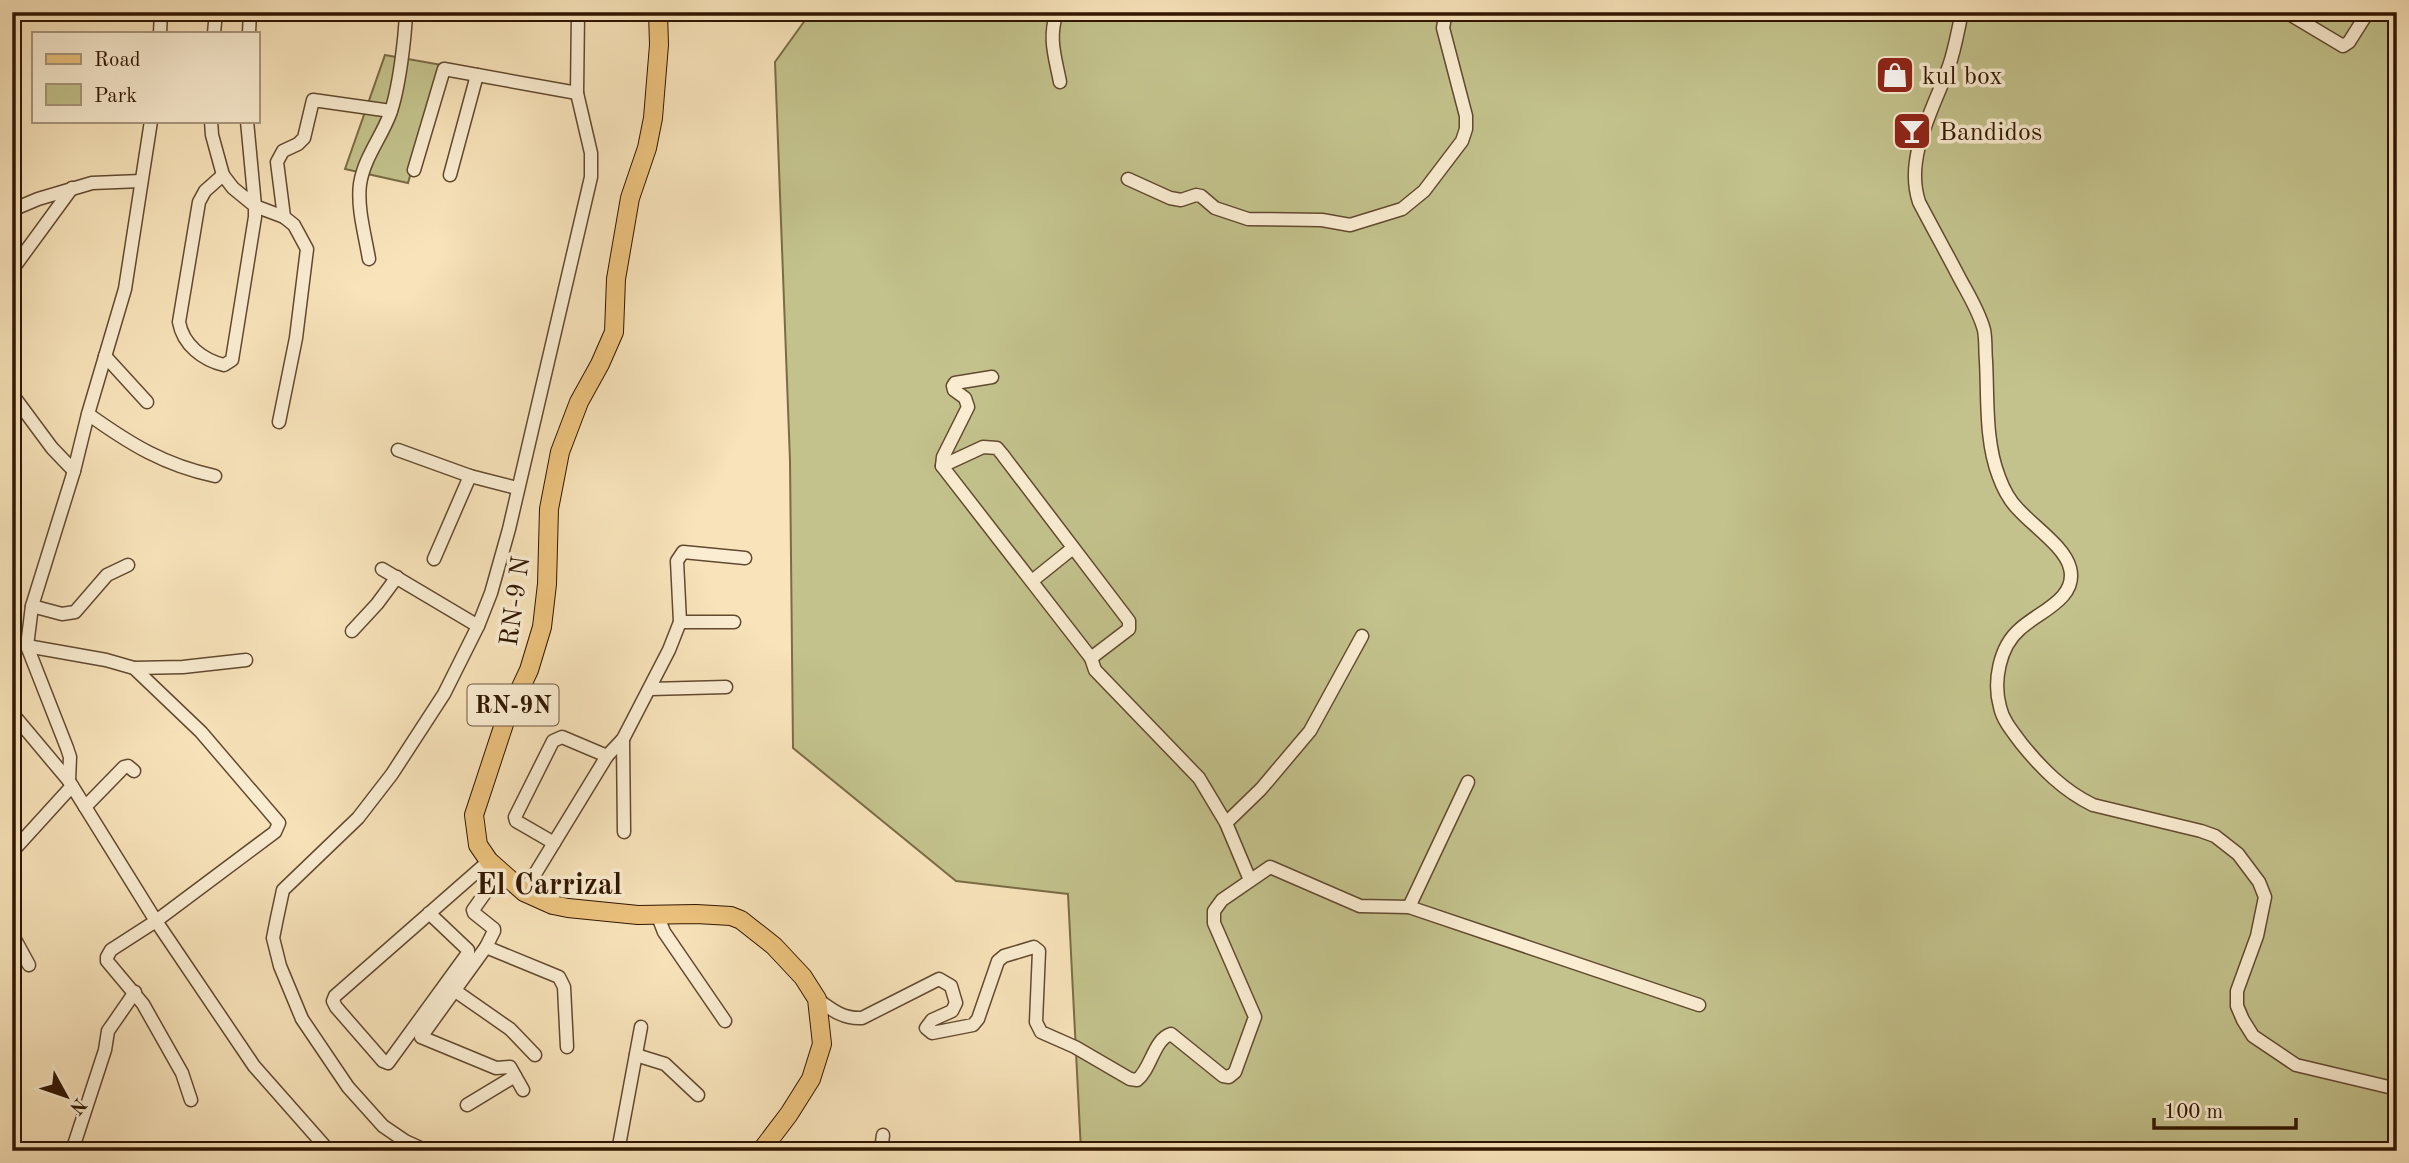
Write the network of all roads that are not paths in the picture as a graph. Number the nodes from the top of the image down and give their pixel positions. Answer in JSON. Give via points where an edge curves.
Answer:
{"nodes":[{"id":1,"x":161,"y":12,"type":"edge"},
{"id":2,"x":216,"y":12,"type":"edge"},
{"id":3,"x":250,"y":12,"type":"edge"},
{"id":4,"x":406,"y":12,"type":"edge"},
{"id":5,"x":578,"y":12,"type":"edge"},
{"id":6,"x":658,"y":12,"type":"edge"},
{"id":7,"x":1057,"y":12,"type":"edge"},
{"id":8,"x":1446,"y":12,"type":"edge"},
{"id":9,"x":1962,"y":12,"type":"edge"},
{"id":10,"x":2286,"y":12,"type":"edge"},
{"id":11,"x":2368,"y":12,"type":"edge"},
{"id":12,"x":160,"y":32,"type":"edge"},
{"id":13,"x":214,"y":32,"type":"edge"},
{"id":14,"x":249,"y":32,"type":"edge"},
{"id":15,"x":477,"y":75,"type":"junction"},
{"id":16,"x":1060,"y":82,"type":"dead end"},
{"id":17,"x":577,"y":93,"type":"junction"},
{"id":18,"x":391,"y":111,"type":"junction"},
{"id":19,"x":152,"y":122,"type":"edge"},
{"id":20,"x":211,"y":122,"type":"edge"},
{"id":21,"x":247,"y":122,"type":"edge"},
{"id":22,"x":414,"y":170,"type":"dead end"},
{"id":23,"x":223,"y":174,"type":"junction"},
{"id":24,"x":450,"y":175,"type":"dead end"},
{"id":25,"x":1128,"y":179,"type":"dead end"},
{"id":26,"x":141,"y":181,"type":"junction"},
{"id":27,"x":73,"y":188,"type":"junction"},
{"id":28,"x":255,"y":206,"type":"junction"},
{"id":29,"x":12,"y":210,"type":"edge"},
{"id":30,"x":284,"y":218,"type":"junction"},
{"id":31,"x":369,"y":259,"type":"dead end"},
{"id":32,"x":12,"y":270,"type":"edge"},
{"id":33,"x":105,"y":356,"type":"junction"},
{"id":34,"x":992,"y":377,"type":"dead end"},
{"id":35,"x":12,"y":394,"type":"edge"},
{"id":36,"x":147,"y":402,"type":"dead end"},
{"id":37,"x":88,"y":414,"type":"junction"},
{"id":38,"x":279,"y":422,"type":"dead end"},
{"id":39,"x":398,"y":450,"type":"dead end"},
{"id":40,"x":942,"y":466,"type":"junction"},
{"id":41,"x":74,"y":471,"type":"junction"},
{"id":42,"x":215,"y":476,"type":"dead end"},
{"id":43,"x":470,"y":476,"type":"junction"},
{"id":44,"x":517,"y":488,"type":"junction"},
{"id":45,"x":1073,"y":548,"type":"junction"},
{"id":46,"x":745,"y":558,"type":"dead end"},
{"id":47,"x":434,"y":559,"type":"dead end"},
{"id":48,"x":128,"y":565,"type":"dead end"},
{"id":49,"x":382,"y":569,"type":"dead end"},
{"id":50,"x":397,"y":577,"type":"junction"},
{"id":51,"x":1032,"y":581,"type":"junction"},
{"id":52,"x":32,"y":606,"type":"junction"},
{"id":53,"x":680,"y":622,"type":"junction"},
{"id":54,"x":734,"y":622,"type":"dead end"},
{"id":55,"x":478,"y":626,"type":"junction"},
{"id":56,"x":352,"y":631,"type":"dead end"},
{"id":57,"x":1362,"y":636,"type":"dead end"},
{"id":58,"x":27,"y":646,"type":"junction"},
{"id":59,"x":1091,"y":658,"type":"junction"},
{"id":60,"x":246,"y":660,"type":"dead end"},
{"id":61,"x":134,"y":668,"type":"junction"},
{"id":62,"x":726,"y":687,"type":"dead end"},
{"id":63,"x":650,"y":689,"type":"junction"},
{"id":64,"x":12,"y":713,"type":"edge"},
{"id":65,"x":623,"y":739,"type":"junction"},
{"id":66,"x":607,"y":756,"type":"junction"},
{"id":67,"x":134,"y":771,"type":"dead end"},
{"id":68,"x":1468,"y":782,"type":"dead end"},
{"id":69,"x":70,"y":783,"type":"junction"},
{"id":70,"x":85,"y":807,"type":"junction"},
{"id":71,"x":1226,"y":823,"type":"junction"},
{"id":72,"x":624,"y":832,"type":"dead end"},
{"id":73,"x":554,"y":844,"type":"junction"},
{"id":74,"x":12,"y":852,"type":"edge"},
{"id":75,"x":495,"y":867,"type":"junction"},
{"id":76,"x":1250,"y":880,"type":"junction"},
{"id":77,"x":523,"y":892,"type":"junction"},
{"id":78,"x":1409,"y":907,"type":"junction"},
{"id":79,"x":429,"y":913,"type":"junction"},
{"id":80,"x":657,"y":914,"type":"junction"},
{"id":81,"x":156,"y":921,"type":"junction"},
{"id":82,"x":12,"y":934,"type":"edge"},
{"id":83,"x":486,"y":947,"type":"junction"},
{"id":84,"x":29,"y":965,"type":"dead end"},
{"id":85,"x":454,"y":989,"type":"junction"},
{"id":86,"x":135,"y":992,"type":"junction"},
{"id":87,"x":817,"y":999,"type":"junction"},
{"id":88,"x":1699,"y":1005,"type":"dead end"},
{"id":89,"x":724,"y":1021,"type":"dead end"},
{"id":90,"x":642,"y":1027,"type":"dead end"},
{"id":91,"x":566,"y":1047,"type":"dead end"},
{"id":92,"x":535,"y":1055,"type":"dead end"},
{"id":93,"x":636,"y":1055,"type":"junction"},
{"id":94,"x":515,"y":1076,"type":"junction"},
{"id":95,"x":2397,"y":1089,"type":"edge"},
{"id":96,"x":523,"y":1090,"type":"dead end"},
{"id":97,"x":698,"y":1095,"type":"dead end"},
{"id":98,"x":191,"y":1100,"type":"dead end"},
{"id":99,"x":467,"y":1105,"type":"dead end"},
{"id":100,"x":883,"y":1135,"type":"dead end"},
{"id":101,"x":72,"y":1151,"type":"edge"},
{"id":102,"x":329,"y":1151,"type":"edge"},
{"id":103,"x":427,"y":1151,"type":"edge"},
{"id":104,"x":618,"y":1151,"type":"edge"},
{"id":105,"x":761,"y":1151,"type":"edge"},
{"id":106,"x":881,"y":1151,"type":"edge"}],
"edges":[{"from":1,"to":12,"type":"street"},
{"from":2,"to":13,"type":"street"},
{"from":3,"to":14,"type":"street"},
{"from":4,"to":18,"type":"street"},
{"from":5,"to":17,"type":"street"},
{"from":6,"to":75,"type":"main road","name":"RN-9 N","number":"RN-9N","via":[[653,118],[630,198],[616,279],[614,332],[560,452],[549,509],[542,626],[474,815],[478,845]]},
{"from":7,"to":16,"type":"street","via":[[1052,39]]},
{"from":8,"to":25,"type":"street","via":[[1443,27],[1466,129],[1424,191],[1402,209],[1350,225],[1248,219],[1215,208],[1196,195],[1170,198]]},
{"from":9,"to":95,"type":"street","via":[[1950,62],[1920,141],[1914,188],[1984,332],[1991,449],[1998,475],[2016,508],[2063,554],[2071,577],[2062,597],[2008,643],[1996,686],[2000,709],[2029,753],[2074,796],[2215,836],[2249,868],[2265,897],[2237,991],[2237,1006],[2253,1036],[2296,1065]]},
{"from":10,"to":11,"type":"street","via":[[2343,46]]},
{"from":15,"to":17,"type":"street"},
{"from":15,"to":22,"type":"street","via":[[443,69]]},
{"from":15,"to":24,"type":"street"},
{"from":17,"to":44,"type":"street","via":[[591,153],[591,177]]},
{"from":18,"to":30,"type":"street","via":[[313,100],[304,138],[283,151],[277,162]]},
{"from":18,"to":31,"type":"street","via":[[360,185]]},
{"from":19,"to":26,"type":"street"},
{"from":20,"to":23,"type":"street"},
{"from":21,"to":28,"type":"street"},
{"from":23,"to":28,"type":"street"},
{"from":23,"to":28,"type":"street","via":[[199,202],[179,322],[181,334],[202,356],[224,365],[232,360],[234,350]]},
{"from":26,"to":27,"type":"street"},
{"from":26,"to":33,"type":"street","via":[[125,289]]},
{"from":27,"to":29,"type":"street"},
{"from":27,"to":32,"type":"street"},
{"from":28,"to":30,"type":"street"},
{"from":30,"to":38,"type":"street","via":[[294,225],[307,248]]},
{"from":33,"to":36,"type":"street"},
{"from":33,"to":37,"type":"street"},
{"from":34,"to":40,"type":"street","via":[[953,386],[968,407]]},
{"from":35,"to":41,"type":"street"},
{"from":37,"to":41,"type":"street"},
{"from":37,"to":42,"type":"street","via":[[172,465]]},
{"from":39,"to":43,"type":"street"},
{"from":40,"to":45,"type":"street","via":[[983,447],[997,448]]},
{"from":40,"to":51,"type":"street"},
{"from":41,"to":52,"type":"street"},
{"from":43,"to":44,"type":"street"},
{"from":43,"to":47,"type":"street"},
{"from":44,"to":55,"type":"street","via":[[491,593]]},
{"from":45,"to":51,"type":"street"},
{"from":45,"to":59,"type":"street","via":[[1131,625]]},
{"from":46,"to":53,"type":"street","via":[[683,552],[678,556]]},
{"from":48,"to":52,"type":"street","via":[[107,575],[75,612],[62,614]]},
{"from":49,"to":50,"type":"street"},
{"from":50,"to":55,"type":"street"},
{"from":50,"to":56,"type":"street"},
{"from":51,"to":59,"type":"street"},
{"from":52,"to":58,"type":"street"},
{"from":53,"to":54,"type":"street"},
{"from":53,"to":63,"type":"street"},
{"from":55,"to":103,"type":"street","via":[[444,694],[392,774],[358,818],[283,890],[274,938],[302,1019],[348,1087],[383,1126]]},
{"from":57,"to":71,"type":"street","via":[[1310,732]]},
{"from":58,"to":61,"type":"street"},
{"from":58,"to":69,"type":"street","via":[[70,757]]},
{"from":59,"to":71,"type":"street","via":[[1096,670],[1199,778]]},
{"from":60,"to":61,"type":"street"},
{"from":61,"to":81,"type":"street","via":[[201,732],[279,823],[275,832]]},
{"from":62,"to":63,"type":"street"},
{"from":63,"to":65,"type":"street"},
{"from":64,"to":69,"type":"street"},
{"from":65,"to":66,"type":"street"},
{"from":65,"to":72,"type":"street"},
{"from":66,"to":73,"type":"street"},
{"from":66,"to":73,"type":"street","via":[[562,737],[553,741],[515,817]]},
{"from":67,"to":70,"type":"street","via":[[124,767]]},
{"from":68,"to":78,"type":"street"},
{"from":69,"to":70,"type":"street"},
{"from":69,"to":74,"type":"street"},
{"from":70,"to":81,"type":"street"},
{"from":71,"to":76,"type":"street"},
{"from":73,"to":77,"type":"street"},
{"from":75,"to":77,"type":"main road","name":"RN-9 N","number":"RN-9N"},
{"from":75,"to":79,"type":"street"},
{"from":75,"to":83,"type":"street","via":[[473,910],[494,929]]},
{"from":76,"to":78,"type":"street","via":[[1270,867],[1360,906]]},
{"from":76,"to":87,"type":"street","via":[[1214,911],[1214,923],[1255,1017],[1235,1072],[1229,1077],[1171,1034],[1163,1037],[1137,1080],[1041,1032],[1036,1022],[1039,951],[1034,947],[998,961],[978,1020],[967,1028],[932,1034],[926,1028],[952,1011],[956,1003],[951,986],[939,979],[862,1018],[839,1015]]},
{"from":77,"to":80,"type":"main road","name":"RN-9 N","number":"RN-9N","via":[[568,908]]},
{"from":78,"to":88,"type":"street"},
{"from":79,"to":79,"type":"street","via":[[333,1001],[388,1063],[468,954]]},
{"from":80,"to":87,"type":"main road","name":"RN-9 N","number":"RN-9N","via":[[741,920],[774,946]]},
{"from":80,"to":89,"type":"street","via":[[664,932]]},
{"from":81,"to":86,"type":"street","via":[[107,957]]},
{"from":81,"to":102,"type":"street","via":[[254,1066]]},
{"from":82,"to":84,"type":"street"},
{"from":83,"to":85,"type":"street"},
{"from":83,"to":91,"type":"street","via":[[559,977],[564,987]]},
{"from":85,"to":92,"type":"street","via":[[510,1029]]},
{"from":85,"to":94,"type":"street","via":[[421,1037],[496,1068],[510,1068]]},
{"from":86,"to":98,"type":"street","via":[[182,1073]]},
{"from":86,"to":101,"type":"street","via":[[108,1031]]},
{"from":87,"to":105,"type":"main road","name":"RN-9 N","number":"RN-9N","via":[[822,1044],[811,1079]]},
{"from":90,"to":93,"type":"street"},
{"from":93,"to":97,"type":"street","via":[[665,1065]]},
{"from":93,"to":104,"type":"street"},
{"from":94,"to":96,"type":"street"},
{"from":94,"to":99,"type":"street"},
{"from":100,"to":106,"type":"street"}]}
